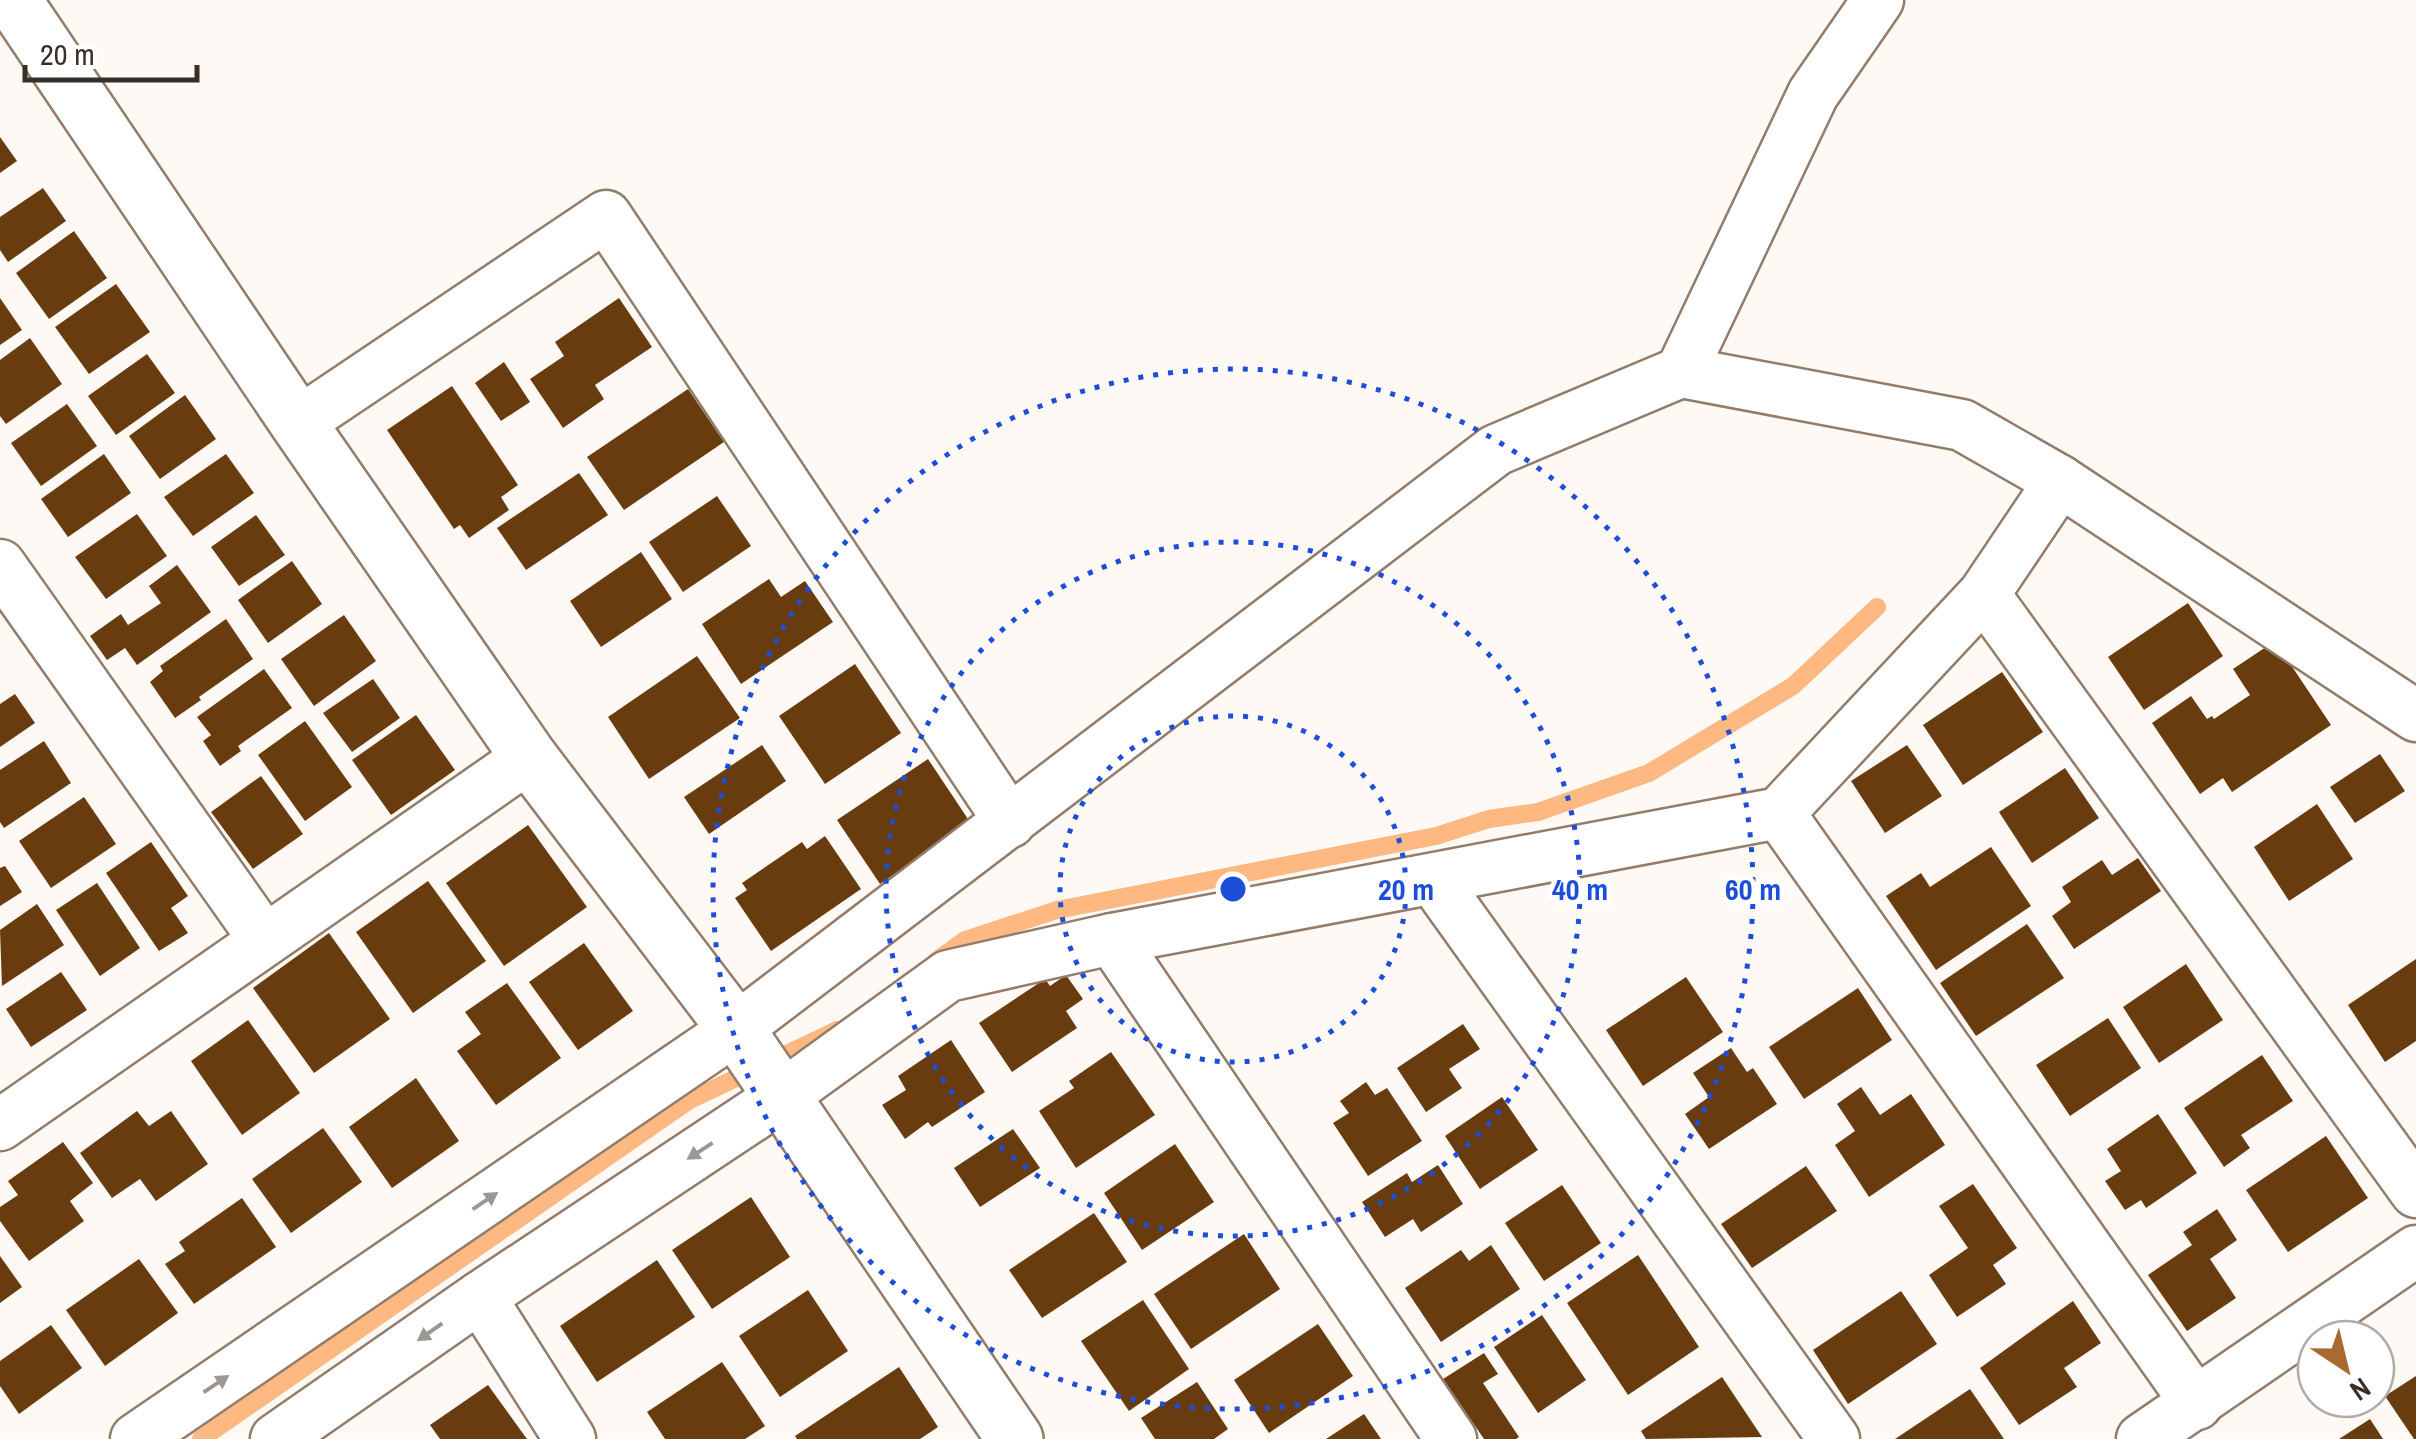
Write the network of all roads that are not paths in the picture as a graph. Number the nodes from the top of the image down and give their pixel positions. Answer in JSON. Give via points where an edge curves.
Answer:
{"nodes":[{"id":1,"x":13,"y":0,"type":"edge"},
{"id":2,"x":1878,"y":0,"type":"edge"},
{"id":3,"x":1681,"y":372,"type":"junction"},
{"id":4,"x":298,"y":423,"type":"junction"},
{"id":5,"x":2060,"y":481,"type":"junction"},
{"id":6,"x":0,"y":565,"type":"edge"},
{"id":7,"x":1984,"y":594,"type":"junction"},
{"id":8,"x":2416,"y":716,"type":"edge"},
{"id":9,"x":529,"y":757,"type":"junction"},
{"id":10,"x":1779,"y":814,"type":"junction"},
{"id":11,"x":1010,"y":822,"type":"junction"},
{"id":12,"x":1433,"y":880,"type":"junction"},
{"id":13,"x":264,"y":939,"type":"junction"},
{"id":14,"x":1112,"y":939,"type":"junction"},
{"id":15,"x":736,"y":1029,"type":"junction"},
{"id":16,"x":781,"y":1097,"type":"junction"},
{"id":17,"x":1,"y":1122,"type":"edge"},
{"id":18,"x":2416,"y":1192,"type":"edge"},
{"id":19,"x":2416,"y":1250,"type":"edge"},
{"id":20,"x":480,"y":1297,"type":"junction"},
{"id":21,"x":2197,"y":1404,"type":"junction"},
{"id":22,"x":136,"y":1439,"type":"edge"},
{"id":23,"x":276,"y":1439,"type":"edge"},
{"id":24,"x":570,"y":1439,"type":"edge"},
{"id":25,"x":1015,"y":1439,"type":"edge"},
{"id":26,"x":1450,"y":1439,"type":"edge"},
{"id":27,"x":1834,"y":1439,"type":"edge"},
{"id":28,"x":2142,"y":1439,"type":"edge"}],
"edges":[{"from":1,"to":4,"type":"street"},
{"from":2,"to":3,"type":"street","via":[[1812,94]]},
{"from":3,"to":5,"type":"street","via":[[1962,425]]},
{"from":3,"to":11,"type":"street","via":[[1496,450]]},
{"from":4,"to":9,"type":"street"},
{"from":4,"to":11,"type":"street","via":[[606,216]]},
{"from":5,"to":7,"type":"street"},
{"from":5,"to":8,"type":"street"},
{"from":6,"to":13,"type":"street"},
{"from":7,"to":10,"type":"street"},
{"from":7,"to":18,"type":"street"},
{"from":9,"to":13,"type":"street"},
{"from":9,"to":15,"type":"street"},
{"from":10,"to":12,"type":"street"},
{"from":10,"to":21,"type":"street"},
{"from":11,"to":15,"type":"street"},
{"from":12,"to":14,"type":"street"},
{"from":12,"to":27,"type":"street"},
{"from":13,"to":17,"type":"street"},
{"from":14,"to":16,"type":"street","via":[[948,976]]},
{"from":14,"to":26,"type":"street"},
{"from":15,"to":16,"type":"street"},
{"from":22,"to":15,"type":"street","one_way":true},
{"from":16,"to":20,"type":"street","one_way":true},
{"from":16,"to":25,"type":"street"},
{"from":19,"to":21,"type":"street"},
{"from":20,"to":23,"type":"street","one_way":true},
{"from":20,"to":24,"type":"street"},
{"from":21,"to":28,"type":"street"}]}
